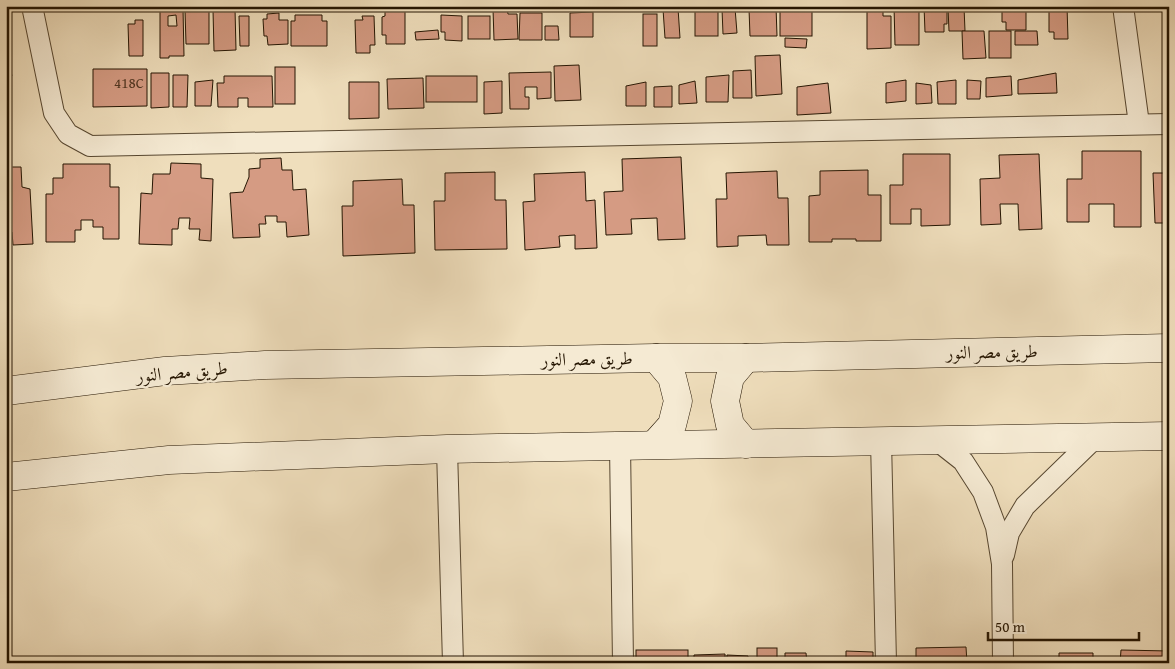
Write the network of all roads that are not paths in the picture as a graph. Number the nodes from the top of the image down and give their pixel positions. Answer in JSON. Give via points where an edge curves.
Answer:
{"nodes":[{"id":1,"x":32,"y":6,"type":"edge"},
{"id":2,"x":1123,"y":6,"type":"edge"},
{"id":3,"x":1140,"y":124,"type":"junction"},
{"id":4,"x":1169,"y":124,"type":"edge"},
{"id":5,"x":1169,"y":348,"type":"edge"},
{"id":6,"x":656,"y":358,"type":"junction"},
{"id":7,"x":746,"y":358,"type":"junction"},
{"id":8,"x":6,"y":391,"type":"edge"},
{"id":9,"x":1169,"y":436,"type":"edge"},
{"id":10,"x":1096,"y":437,"type":"junction"},
{"id":11,"x":935,"y":439,"type":"junction"},
{"id":12,"x":881,"y":440,"type":"junction"},
{"id":13,"x":655,"y":444,"type":"junction"},
{"id":14,"x":746,"y":444,"type":"junction"},
{"id":15,"x":620,"y":445,"type":"junction"},
{"id":16,"x":447,"y":449,"type":"junction"},
{"id":17,"x":6,"y":477,"type":"edge"},
{"id":18,"x":1002,"y":564,"type":"junction"},
{"id":19,"x":453,"y":663,"type":"edge"},
{"id":20,"x":623,"y":663,"type":"edge"},
{"id":21,"x":886,"y":663,"type":"edge"},
{"id":22,"x":1003,"y":663,"type":"edge"}],
"edges":[{"from":1,"to":3,"type":"street","via":[[54,113],[68,134],[90,146]]},
{"from":2,"to":3,"type":"street"},
{"from":3,"to":4,"type":"street"},
{"from":5,"to":7,"type":"street","name":"طريق مصر النور"},
{"from":6,"to":7,"type":"street","name":"طريق مصر النور"},
{"from":6,"to":8,"type":"street","name":"طريق مصر النور","via":[[265,366],[165,372]]},
{"from":6,"to":13,"type":"street","via":[[672,376],[678,401],[672,425]]},
{"from":7,"to":14,"type":"street","via":[[730,377],[725,401],[730,425]]},
{"from":9,"to":10,"type":"street"},
{"from":10,"to":11,"type":"street"},
{"from":10,"to":18,"type":"street","via":[[1025,506],[1009,534]]},
{"from":11,"to":12,"type":"street"},
{"from":11,"to":18,"type":"street","via":[[963,461],[983,492],[996,527]]},
{"from":12,"to":14,"type":"street"},
{"from":12,"to":21,"type":"street"},
{"from":13,"to":14,"type":"street"},
{"from":13,"to":15,"type":"street"},
{"from":15,"to":16,"type":"street"},
{"from":15,"to":20,"type":"street"},
{"from":16,"to":17,"type":"street","via":[[169,460]]},
{"from":16,"to":19,"type":"street"},
{"from":18,"to":22,"type":"street"}]}
